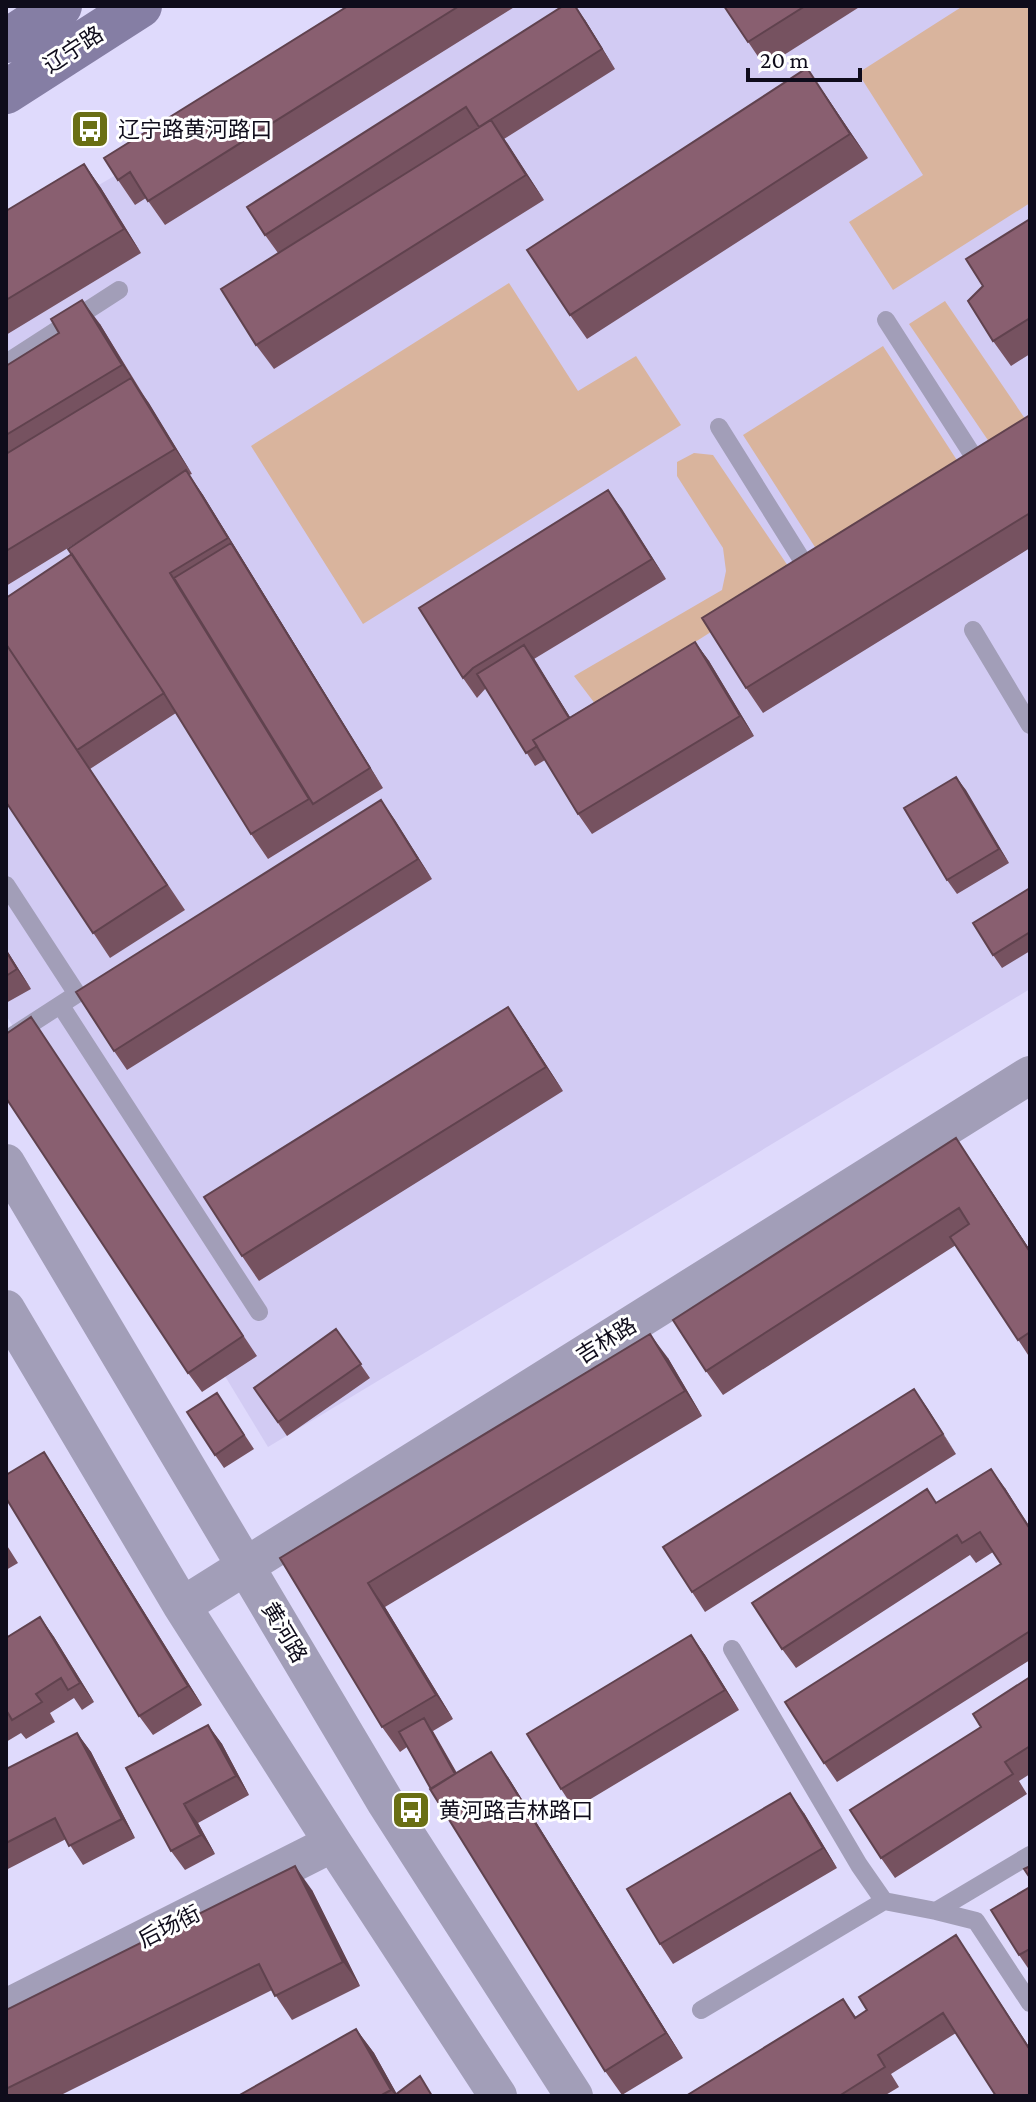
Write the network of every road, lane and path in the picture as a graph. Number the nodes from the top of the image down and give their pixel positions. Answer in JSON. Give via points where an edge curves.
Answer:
{"nodes":[{"id":1,"x":60,"y":6,"type":"edge"},
{"id":2,"x":140,"y":6,"type":"edge"},
{"id":3,"x":6,"y":41,"type":"edge"},
{"id":4,"x":6,"y":92,"type":"edge"},
{"id":5,"x":119,"y":290,"type":"dead end"},
{"id":6,"x":886,"y":320,"type":"dead end"},
{"id":7,"x":6,"y":363,"type":"edge"},
{"id":8,"x":719,"y":427,"type":"dead end"},
{"id":9,"x":972,"y":454,"type":"edge"},
{"id":10,"x":802,"y":560,"type":"edge"},
{"id":11,"x":973,"y":630,"type":"dead end"},
{"id":12,"x":1030,"y":725,"type":"edge"},
{"id":13,"x":6,"y":885,"type":"edge"},
{"id":14,"x":61,"y":1006,"type":"junction"},
{"id":15,"x":6,"y":1040,"type":"edge"},
{"id":16,"x":1030,"y":1075,"type":"edge"},
{"id":17,"x":6,"y":1163,"type":"edge"},
{"id":18,"x":6,"y":1309,"type":"edge"},
{"id":19,"x":259,"y":1312,"type":"dead end"},
{"id":20,"x":246,"y":1566,"type":"junction"},
{"id":21,"x":182,"y":1606,"type":"junction"},
{"id":22,"x":732,"y":1649,"type":"dead end"},
{"id":23,"x":333,"y":1843,"type":"junction"},
{"id":24,"x":1030,"y":1855,"type":"edge"},
{"id":25,"x":884,"y":1901,"type":"junction"},
{"id":26,"x":936,"y":1911,"type":"junction"},
{"id":27,"x":1030,"y":2003,"type":"edge"},
{"id":28,"x":6,"y":2008,"type":"edge"},
{"id":29,"x":701,"y":2010,"type":"dead end"},
{"id":30,"x":498,"y":2096,"type":"edge"},
{"id":31,"x":574,"y":2096,"type":"edge"}],
"edges":[{"from":1,"to":3,"type":"main road","name":"辽宁路"},
{"from":2,"to":4,"type":"main road","name":"辽宁路"},
{"from":5,"to":7,"type":"lane"},
{"from":6,"to":9,"type":"lane"},
{"from":8,"to":10,"type":"lane"},
{"from":11,"to":12,"type":"lane"},
{"from":13,"to":14,"type":"lane","via":[[77,994]]},
{"from":14,"to":15,"type":"lane"},
{"from":14,"to":19,"type":"lane"},
{"from":16,"to":20,"type":"street","name":"吉林路"},
{"from":17,"to":20,"type":"street","name":"黄河路"},
{"from":18,"to":21,"type":"street"},
{"from":20,"to":21,"type":"street","name":"吉林路"},
{"from":20,"to":31,"type":"street","name":"黄河路","via":[[386,1803]]},
{"from":21,"to":23,"type":"street"},
{"from":22,"to":25,"type":"lane"},
{"from":23,"to":28,"type":"street","name":"后场街"},
{"from":23,"to":30,"type":"street"},
{"from":24,"to":26,"type":"lane"},
{"from":25,"to":26,"type":"lane"},
{"from":25,"to":29,"type":"lane"},
{"from":26,"to":27,"type":"lane","via":[[976,1921]]}]}
